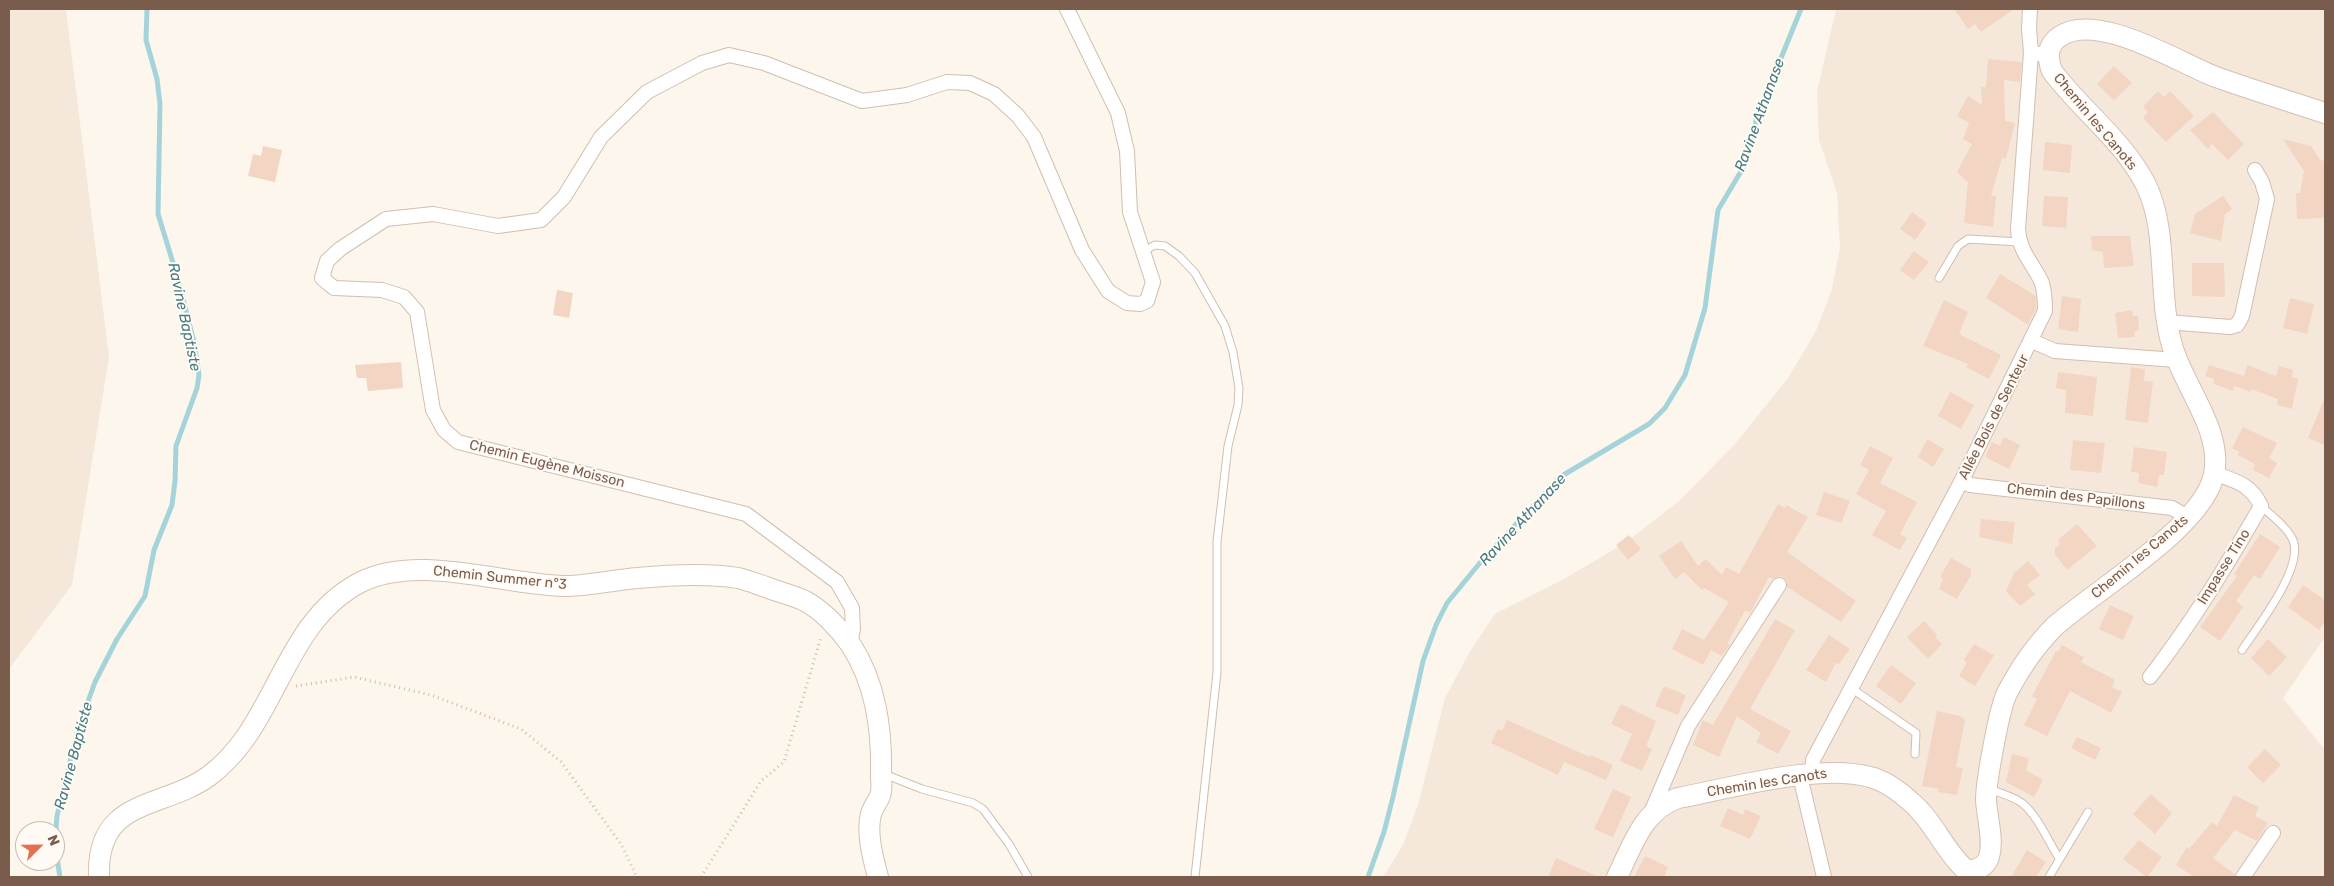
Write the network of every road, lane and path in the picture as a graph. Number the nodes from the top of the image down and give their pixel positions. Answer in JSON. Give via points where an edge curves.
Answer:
{"nodes":[{"id":1,"x":1067,"y":9,"type":"edge"},
{"id":2,"x":2030,"y":9,"type":"edge"},
{"id":3,"x":2040,"y":54,"type":"junction"},
{"id":4,"x":2325,"y":113,"type":"edge"},
{"id":5,"x":2255,"y":170,"type":"dead end"},
{"id":6,"x":2019,"y":242,"type":"junction"},
{"id":7,"x":1144,"y":252,"type":"junction"},
{"id":8,"x":1939,"y":278,"type":"dead end"},
{"id":9,"x":2167,"y":322,"type":"junction"},
{"id":10,"x":2032,"y":340,"type":"junction"},
{"id":11,"x":2176,"y":360,"type":"junction"},
{"id":12,"x":2214,"y":473,"type":"junction"},
{"id":13,"x":1962,"y":480,"type":"junction"},
{"id":14,"x":2262,"y":506,"type":"junction"},
{"id":15,"x":2189,"y":518,"type":"junction"},
{"id":16,"x":1779,"y":585,"type":"dead end"},
{"id":17,"x":821,"y":635,"type":"dead end"},
{"id":18,"x":850,"y":643,"type":"junction"},
{"id":19,"x":2242,"y":650,"type":"dead end"},
{"id":20,"x":2150,"y":677,"type":"dead end"},
{"id":21,"x":1850,"y":688,"type":"junction"},
{"id":22,"x":274,"y":689,"type":"junction"},
{"id":23,"x":1915,"y":754,"type":"dead end"},
{"id":24,"x":881,"y":773,"type":"junction"},
{"id":25,"x":1806,"y":775,"type":"junction"},
{"id":26,"x":1986,"y":788,"type":"junction"},
{"id":27,"x":2088,"y":812,"type":"dead end"},
{"id":28,"x":1650,"y":816,"type":"junction"},
{"id":29,"x":2273,"y":833,"type":"dead end"},
{"id":30,"x":2059,"y":858,"type":"junction"},
{"id":31,"x":1984,"y":873,"type":"edge"},
{"id":32,"x":99,"y":877,"type":"edge"},
{"id":33,"x":637,"y":877,"type":"edge"},
{"id":34,"x":701,"y":877,"type":"edge"},
{"id":35,"x":878,"y":877,"type":"edge"},
{"id":36,"x":1028,"y":877,"type":"edge"},
{"id":37,"x":1195,"y":877,"type":"edge"},
{"id":38,"x":1617,"y":877,"type":"edge"},
{"id":39,"x":1824,"y":877,"type":"edge"},
{"id":40,"x":2049,"y":877,"type":"edge"},
{"id":41,"x":2243,"y":877,"type":"edge"}],
"edges":[{"from":1,"to":7,"type":"street","name":"Chemin Eugène Moisson","via":[[1118,113],[1127,151],[1130,212]]},
{"from":2,"to":3,"type":"street"},
{"from":3,"to":4,"type":"street","via":[[2063,34],[2080,29],[2100,30],[2215,76]]},
{"from":3,"to":6,"type":"street"},
{"from":3,"to":9,"type":"street","name":"Chemin les Canots","via":[[2128,156],[2146,186],[2160,229]]},
{"from":5,"to":9,"type":"street","via":[[2267,199],[2242,316],[2237,325],[2230,328]]},
{"from":6,"to":8,"type":"lane","via":[[1968,239],[1958,246]]},
{"from":6,"to":10,"type":"street","name":"Allée Bois de Senteur","via":[[2045,295],[2045,311]]},
{"from":7,"to":18,"type":"street","name":"Chemin Eugène Moisson","via":[[1153,282],[1147,301],[1127,303],[1108,291],[1082,250],[1034,137],[1018,116],[994,94],[970,83],[946,82],[907,95],[862,101],[764,63],[729,55],[702,63],[647,92],[601,137],[564,197],[541,220],[498,226],[433,214],[386,219],[327,261],[322,278],[334,288],[382,290],[404,297],[417,312],[433,410],[444,430],[458,442],[746,514],[837,582],[852,608]]},
{"from":7,"to":37,"type":"lane","via":[[1155,245],[1165,246],[1195,273],[1225,326],[1239,388],[1236,419],[1228,446],[1217,542],[1218,672]]},
{"from":9,"to":11,"type":"street","name":"Chemin les Canots"},
{"from":10,"to":11,"type":"street","via":[[2056,350]]},
{"from":10,"to":13,"type":"street","name":"Allée Bois de Senteur"},
{"from":11,"to":12,"type":"street","name":"Chemin les Canots","via":[[2210,430]]},
{"from":12,"to":14,"type":"street","via":[[2246,485]]},
{"from":12,"to":15,"type":"street","name":"Chemin les Canots","via":[[2207,493]]},
{"from":13,"to":15,"type":"street","name":"Chemin des Papillons","via":[[1970,485],[2172,508]]},
{"from":13,"to":21,"type":"street","name":"Allée Bois de Senteur"},
{"from":14,"to":19,"type":"lane","via":[[2292,538],[2296,550],[2283,585]]},
{"from":14,"to":20,"type":"street","name":"Impasse Tino","via":[[2180,637]]},
{"from":15,"to":26,"type":"street","name":"Chemin les Canots","via":[[2055,627],[2032,650],[2005,698]]},
{"from":16,"to":28,"type":"street","via":[[1688,726]]},
{"from":17,"to":34,"type":"path","via":[[784,762],[761,781]]},
{"from":18,"to":22,"type":"street","name":"Chemin Summer n°3","via":[[829,619],[805,601],[739,578],[647,578],[564,586],[430,571],[387,573],[359,583],[333,601],[306,630]]},
{"from":18,"to":24,"type":"street","name":"Chemin Summer n°3","via":[[865,671],[876,709],[883,746]]},
{"from":21,"to":23,"type":"lane","via":[[1916,733]]},
{"from":21,"to":25,"type":"street","name":"Allée Bois de Senteur"},
{"from":22,"to":32,"type":"street","name":"Chemin Summer n°3","via":[[238,748],[209,776],[125,813],[106,834]]},
{"from":22,"to":33,"type":"path","via":[[354,677],[430,695],[521,729],[562,762],[621,844]]},
{"from":24,"to":35,"type":"street","name":"Chemin Summer n°3","via":[[881,793],[871,815],[871,846]]},
{"from":24,"to":36,"type":"lane","via":[[922,789],[974,803],[983,809]]},
{"from":25,"to":28,"type":"street","name":"Chemin les Canots","via":[[1678,798],[1662,804]]},
{"from":25,"to":31,"type":"street","name":"Chemin les Canots","via":[[1852,773],[1891,785],[1914,804],[1958,863],[1966,870]]},
{"from":25,"to":39,"type":"street"},
{"from":26,"to":30,"type":"lane","via":[[2022,803]]},
{"from":26,"to":31,"type":"street","name":"Chemin les Canots","via":[[1990,846]]},
{"from":27,"to":30,"type":"lane"},
{"from":28,"to":38,"type":"street","name":"Chemin les Canots","via":[[1640,829]]},
{"from":29,"to":41,"type":"street"},
{"from":30,"to":40,"type":"lane"}]}
